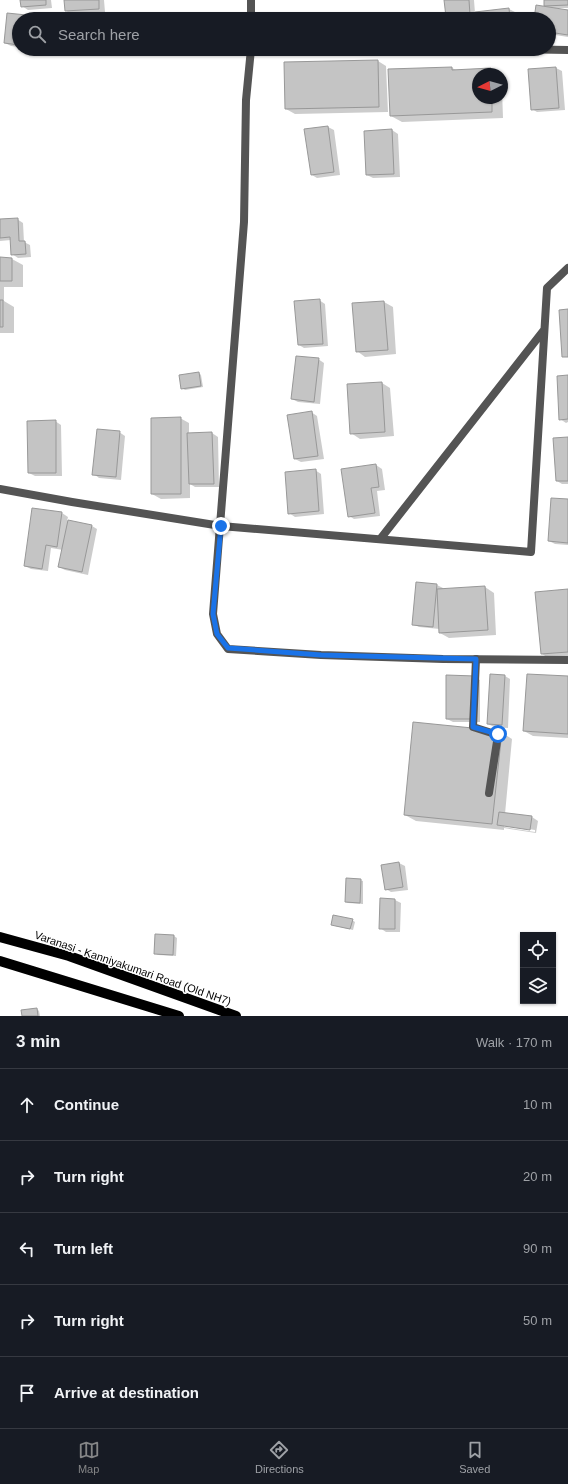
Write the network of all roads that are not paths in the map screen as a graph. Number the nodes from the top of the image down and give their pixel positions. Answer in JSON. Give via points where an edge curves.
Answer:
{"nodes":[{"id":1,"x":251,"y":0,"type":"edge"},
{"id":2,"x":251,"y":12,"type":"edge"},
{"id":3,"x":556,"y":50,"type":"edge"},
{"id":4,"x":568,"y":50,"type":"edge"},
{"id":5,"x":250,"y":56,"type":"edge"},
{"id":6,"x":568,"y":268,"type":"edge"},
{"id":7,"x":544,"y":330,"type":"junction"},
{"id":8,"x":0,"y":489,"type":"edge"},
{"id":9,"x":221,"y":526,"type":"junction"},
{"id":10,"x":381,"y":538,"type":"junction"},
{"id":11,"x":476,"y":659,"type":"junction"},
{"id":12,"x":568,"y":660,"type":"edge"},
{"id":13,"x":490,"y":793,"type":"dead end"},
{"id":14,"x":0,"y":937,"type":"edge"},
{"id":15,"x":0,"y":961,"type":"edge"},
{"id":16,"x":179,"y":1016,"type":"edge"},
{"id":17,"x":236,"y":1016,"type":"edge"}],
"edges":[{"from":1,"to":2,"type":"street"},
{"from":3,"to":4,"type":"street"},
{"from":5,"to":9,"type":"street","via":[[246,100],[244,222]]},
{"from":6,"to":7,"type":"street","via":[[547,288]]},
{"from":7,"to":10,"type":"street"},
{"from":7,"to":10,"type":"street","via":[[530,552]]},
{"from":8,"to":9,"type":"street"},
{"from":9,"to":10,"type":"street"},
{"from":9,"to":11,"type":"street","via":[[213,614],[217,634],[228,648],[321,655]]},
{"from":11,"to":12,"type":"street"},
{"from":11,"to":13,"type":"street","via":[[473,727],[498,734]]},
{"from":14,"to":17,"type":"main road","name":"Varanasi - Kanniyakumari Road (Old NH7)","via":[[69,956]]},
{"from":15,"to":16,"type":"main road"}]}
